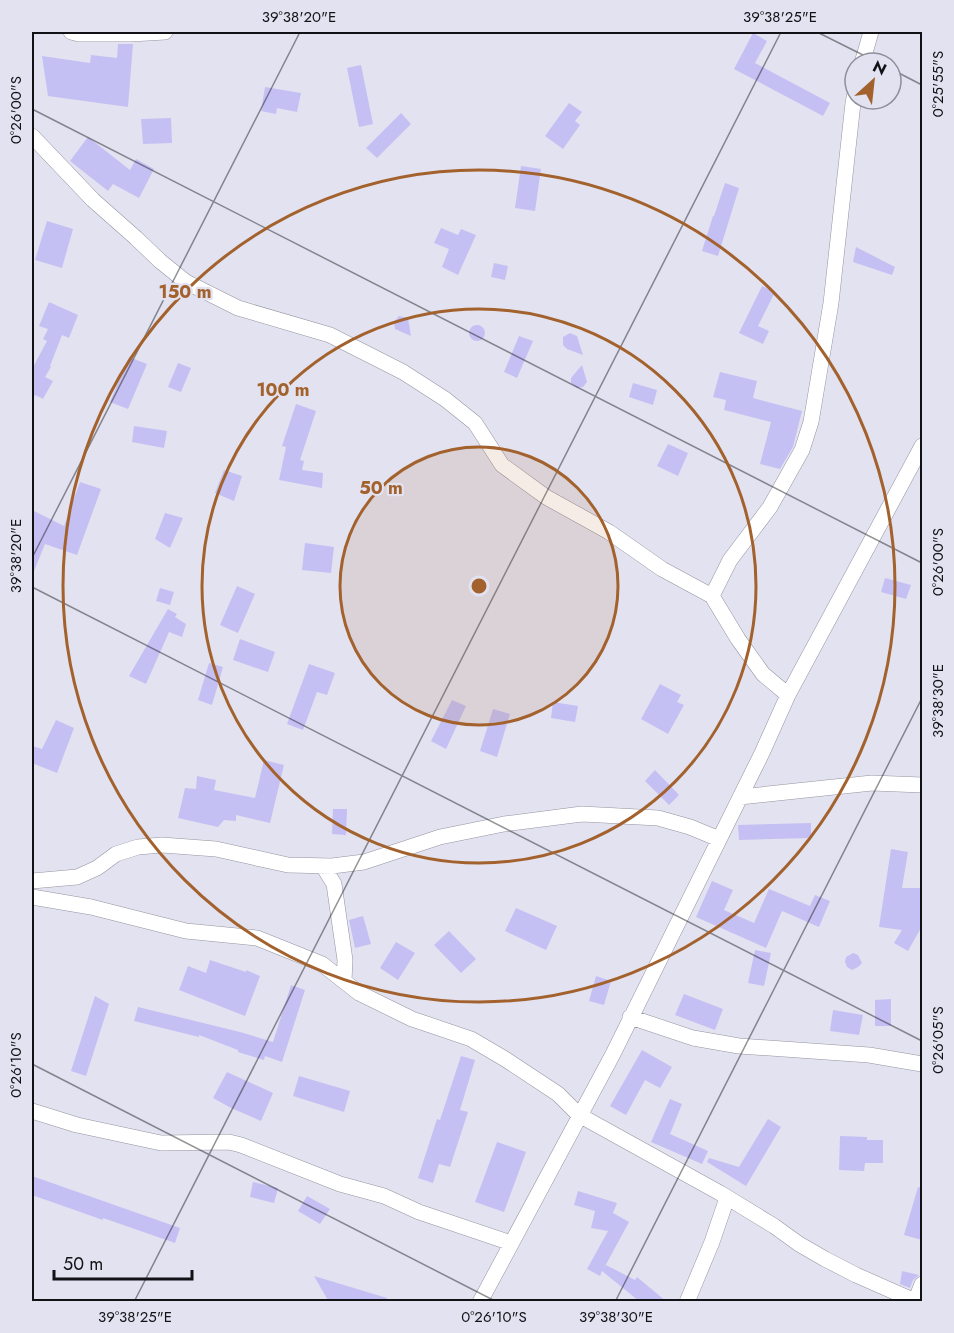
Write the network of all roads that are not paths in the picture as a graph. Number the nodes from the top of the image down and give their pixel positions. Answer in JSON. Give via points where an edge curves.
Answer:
{"nodes":[{"id":1,"x":70,"y":32,"type":"edge"},
{"id":2,"x":165,"y":32,"type":"edge"},
{"id":3,"x":871,"y":32,"type":"edge"},
{"id":4,"x":865,"y":51,"type":"edge"},
{"id":5,"x":852,"y":111,"type":"edge"},
{"id":6,"x":32,"y":136,"type":"edge"},
{"id":7,"x":922,"y":446,"type":"edge"},
{"id":8,"x":712,"y":596,"type":"junction"},
{"id":9,"x":788,"y":695,"type":"junction"},
{"id":10,"x":922,"y":785,"type":"edge"},
{"id":11,"x":740,"y":796,"type":"junction"},
{"id":12,"x":719,"y":839,"type":"junction"},
{"id":13,"x":323,"y":866,"type":"junction"},
{"id":14,"x":32,"y":881,"type":"edge"},
{"id":15,"x":32,"y":897,"type":"edge"},
{"id":16,"x":344,"y":981,"type":"junction"},
{"id":17,"x":630,"y":1017,"type":"junction"},
{"id":18,"x":922,"y":1064,"type":"edge"},
{"id":19,"x":32,"y":1111,"type":"edge"},
{"id":20,"x":579,"y":1115,"type":"junction"},
{"id":21,"x":727,"y":1197,"type":"junction"},
{"id":22,"x":511,"y":1244,"type":"junction"},
{"id":23,"x":922,"y":1284,"type":"edge"},
{"id":24,"x":915,"y":1301,"type":"edge"},
{"id":25,"x":480,"y":1302,"type":"edge"},
{"id":26,"x":687,"y":1302,"type":"edge"}],
"edges":[{"from":1,"to":2,"type":"street"},
{"from":3,"to":4,"type":"street"},
{"from":5,"to":8,"type":"street","via":[[831,303],[811,422],[802,450],[770,507],[730,560]]},
{"from":6,"to":8,"type":"street","via":[[93,200],[186,282],[238,308],[330,335],[403,372],[475,423],[502,465],[528,484]]},
{"from":7,"to":9,"type":"street"},
{"from":8,"to":9,"type":"street","via":[[763,674]]},
{"from":9,"to":11,"type":"street"},
{"from":10,"to":11,"type":"street","via":[[872,783]]},
{"from":11,"to":12,"type":"street"},
{"from":12,"to":13,"type":"street","via":[[658,818],[582,814],[504,824],[440,837],[364,862]]},
{"from":12,"to":17,"type":"street"},
{"from":13,"to":14,"type":"street","via":[[288,865],[216,849],[162,844],[138,846],[116,854],[77,877]]},
{"from":13,"to":16,"type":"street","via":[[334,884],[345,960]]},
{"from":15,"to":16,"type":"street","via":[[186,931],[257,938],[322,964]]},
{"from":16,"to":20,"type":"street","via":[[358,993],[412,1019],[471,1039],[558,1094]]},
{"from":17,"to":18,"type":"street","via":[[693,1038],[739,1046],[869,1055]]},
{"from":17,"to":20,"type":"street"},
{"from":19,"to":22,"type":"street","via":[[161,1143],[241,1145]]},
{"from":20,"to":21,"type":"street"},
{"from":20,"to":22,"type":"street"},
{"from":21,"to":24,"type":"street","via":[[825,1259]]},
{"from":21,"to":26,"type":"street"},
{"from":22,"to":25,"type":"street"},
{"from":23,"to":24,"type":"street"}]}
